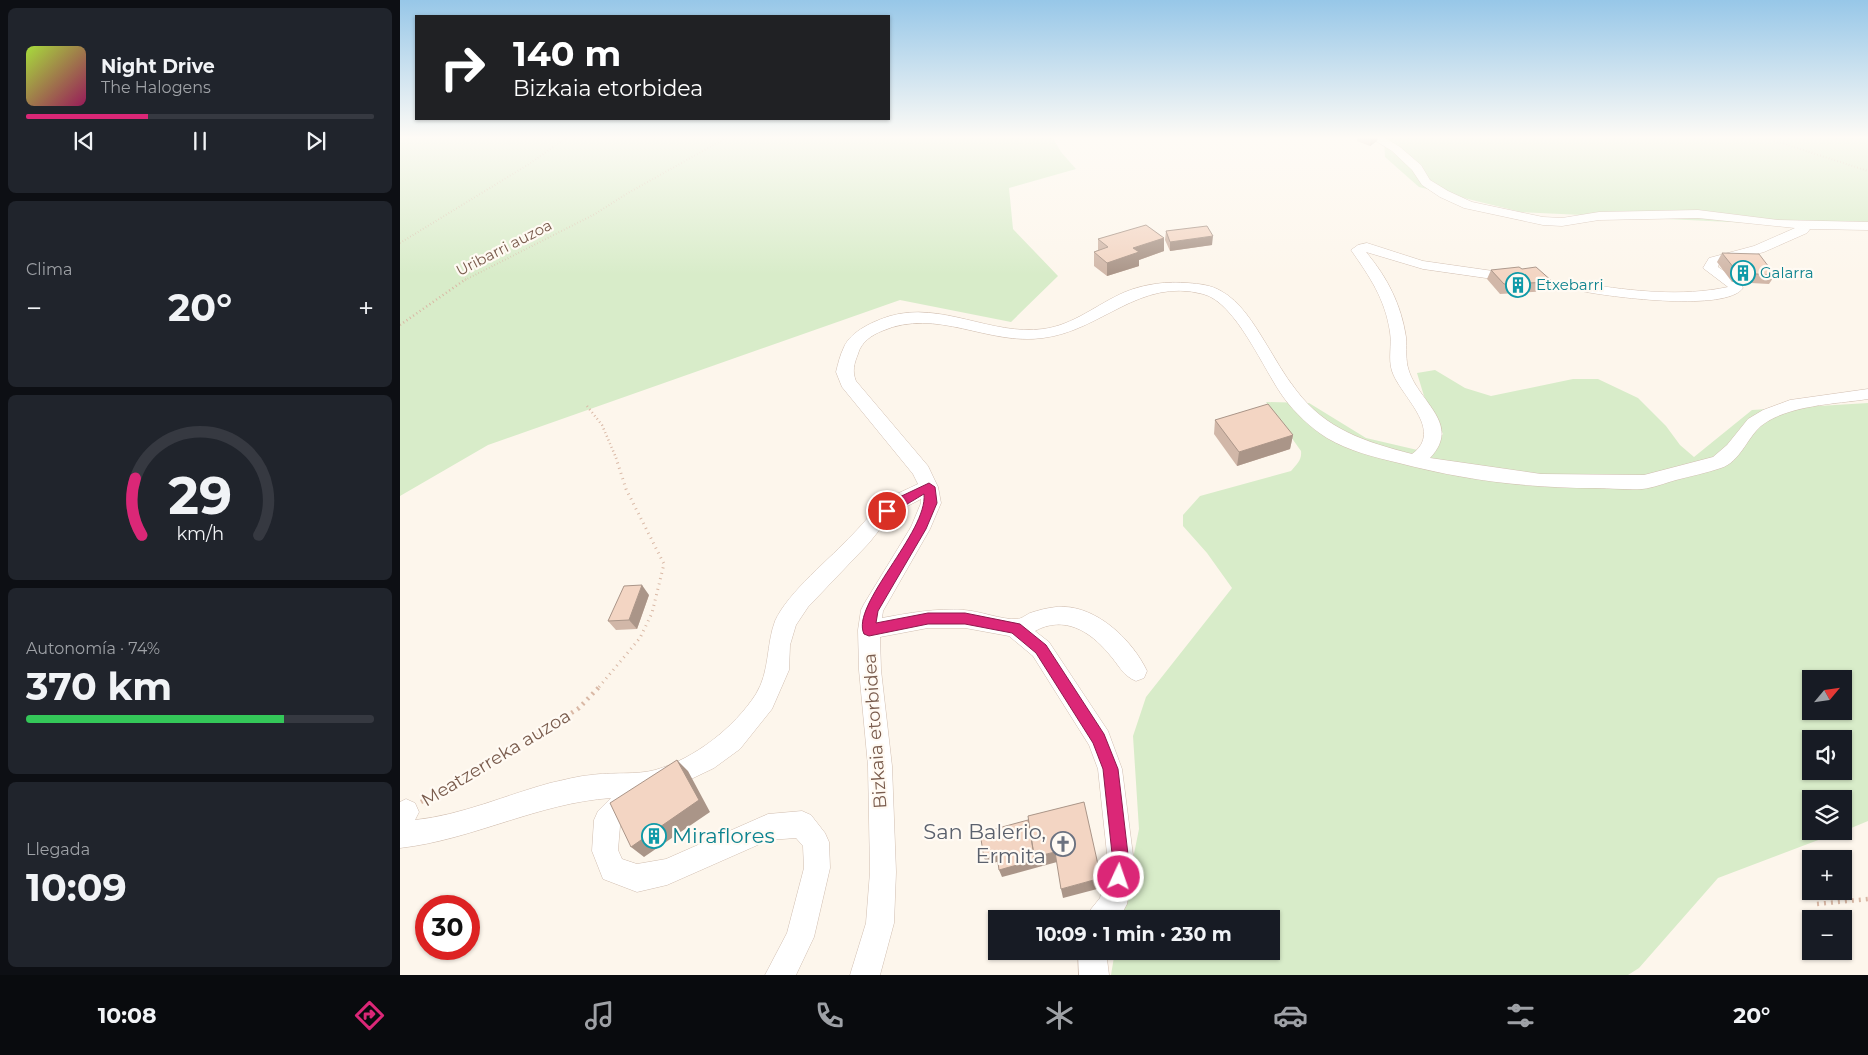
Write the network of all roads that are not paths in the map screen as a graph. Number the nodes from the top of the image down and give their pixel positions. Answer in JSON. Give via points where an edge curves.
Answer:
{"nodes":[{"id":1,"x":1428,"y":184,"type":"edge"},
{"id":2,"x":1806,"y":225,"type":"junction"},
{"id":3,"x":1868,"y":226,"type":"edge"},
{"id":4,"x":1500,"y":276,"type":"edge"},
{"id":5,"x":1586,"y":288,"type":"dead end"},
{"id":6,"x":1868,"y":394,"type":"edge"},
{"id":7,"x":1413,"y":461,"type":"junction"},
{"id":8,"x":929,"y":487,"type":"junction"},
{"id":9,"x":869,"y":630,"type":"junction"},
{"id":10,"x":1018,"y":630,"type":"junction"},
{"id":11,"x":1136,"y":671,"type":"dead end"},
{"id":12,"x":654,"y":783,"type":"junction"},
{"id":13,"x":402,"y":822,"type":"edge"},
{"id":14,"x":1108,"y":910,"type":"edge"},
{"id":15,"x":1093,"y":960,"type":"edge"},
{"id":16,"x":780,"y":975,"type":"edge"},
{"id":17,"x":864,"y":975,"type":"edge"},
{"id":18,"x":1094,"y":975,"type":"edge"}],
"edges":[{"from":1,"to":2,"type":"street","via":[[1468,205],[1552,222],[1600,216],[1717,214],[1764,223]]},
{"from":2,"to":3,"type":"street"},
{"from":2,"to":5,"type":"street","via":[[1802,230],[1759,249],[1714,261],[1710,268],[1734,284],[1734,290],[1690,297],[1624,294]]},
{"from":4,"to":7,"type":"street","via":[[1420,264],[1371,248],[1358,250],[1386,289],[1396,324],[1400,371],[1433,428],[1430,445]]},
{"from":6,"to":7,"type":"street","via":[[1790,406],[1769,414],[1754,423],[1719,462],[1644,482],[1541,481]]},
{"from":7,"to":8,"type":"street","via":[[1365,448],[1332,433],[1290,394],[1244,321],[1228,302],[1204,289],[1171,286],[1131,295],[1070,328],[1042,334],[1021,334],[914,317],[894,320],[868,331],[852,346],[844,372],[848,384],[908,454]]},
{"from":8,"to":9,"type":"street","name":"Bizkaia etorbidea","via":[[931,503],[920,529],[872,610]]},
{"from":8,"to":12,"type":"street","name":"Meatzerreka auzoa","via":[[895,504],[878,518],[801,601],[786,622],[779,645],[778,670],[764,701],[731,741],[705,760]]},
{"from":9,"to":10,"type":"street","via":[[928,619],[965,618]]},
{"from":9,"to":17,"type":"street","name":"Bizkaia etorbidea","via":[[880,766],[883,872],[880,923]]},
{"from":10,"to":11,"type":"street","via":[[1041,618],[1070,614],[1108,636]]},
{"from":10,"to":14,"type":"street","via":[[1041,649],[1098,739],[1110,769],[1121,863],[1113,904]]},
{"from":12,"to":13,"type":"street","name":"Meatzerreka auzoa","via":[[590,788],[550,796],[427,832]]},
{"from":12,"to":16,"type":"street","name":"Meatzerreka auzoa","via":[[623,804],[607,820],[605,850],[613,869],[637,878],[667,872],[768,827],[802,824],[816,842],[817,868],[800,937]]},
{"from":15,"to":18,"type":"street"}]}
